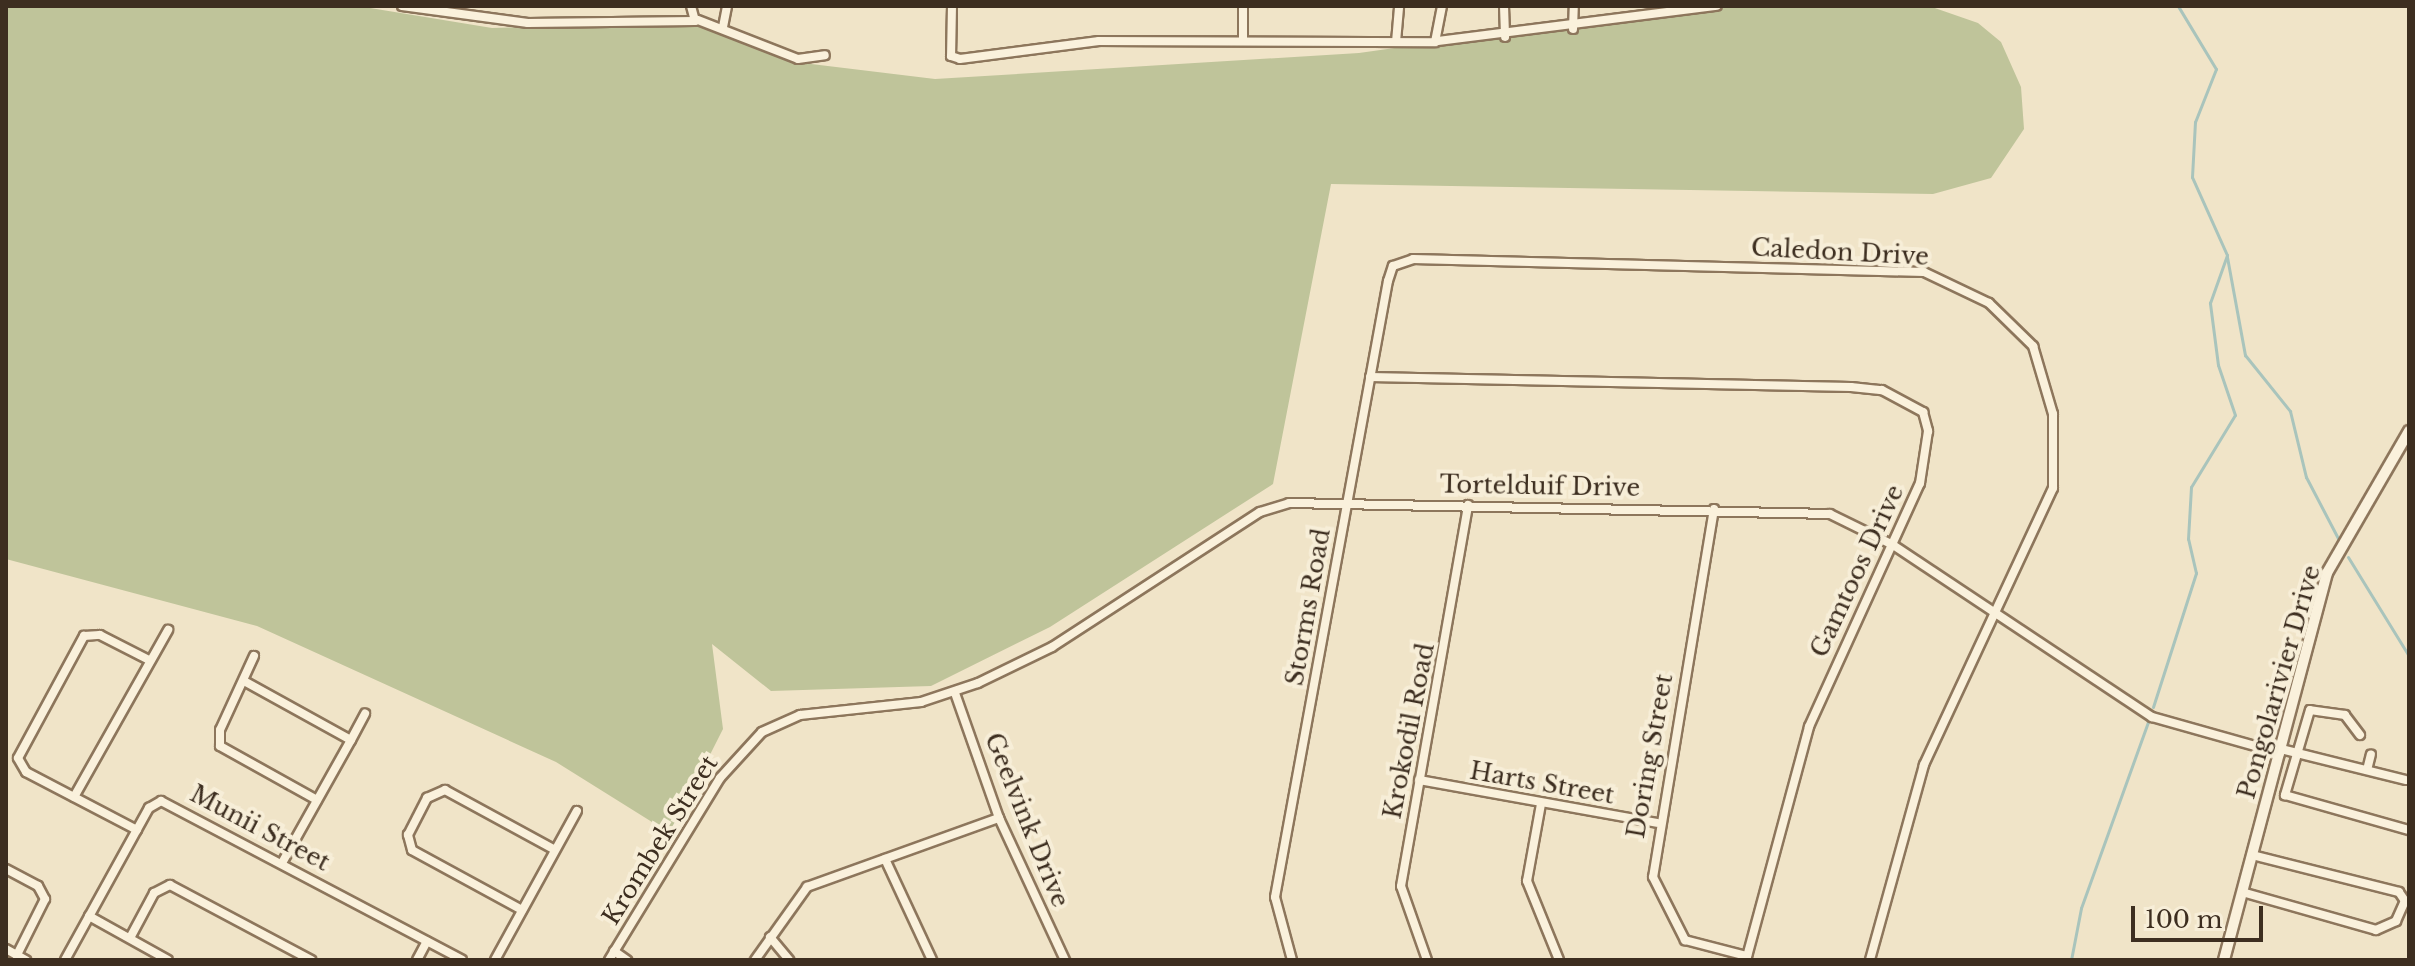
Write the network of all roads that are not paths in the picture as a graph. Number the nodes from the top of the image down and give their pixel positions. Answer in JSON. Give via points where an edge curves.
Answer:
{"nodes":[{"id":1,"x":402,"y":6,"type":"edge"},
{"id":2,"x":691,"y":6,"type":"edge"},
{"id":3,"x":727,"y":6,"type":"edge"},
{"id":4,"x":952,"y":6,"type":"edge"},
{"id":5,"x":1243,"y":6,"type":"edge"},
{"id":6,"x":1399,"y":6,"type":"edge"},
{"id":7,"x":1442,"y":6,"type":"edge"},
{"id":8,"x":1504,"y":6,"type":"edge"},
{"id":9,"x":1574,"y":6,"type":"edge"},
{"id":10,"x":1717,"y":6,"type":"edge"},
{"id":11,"x":429,"y":9,"type":"edge"},
{"id":12,"x":448,"y":10,"type":"edge"},
{"id":13,"x":1670,"y":10,"type":"edge"},
{"id":14,"x":698,"y":20,"type":"junction"},
{"id":15,"x":723,"y":27,"type":"junction"},
{"id":16,"x":1573,"y":29,"type":"junction"},
{"id":17,"x":1505,"y":37,"type":"junction"},
{"id":18,"x":1243,"y":41,"type":"junction"},
{"id":19,"x":1438,"y":41,"type":"junction"},
{"id":20,"x":1396,"y":42,"type":"junction"},
{"id":21,"x":825,"y":55,"type":"dead end"},
{"id":22,"x":1399,"y":262,"type":"joint"},
{"id":23,"x":1370,"y":377,"type":"junction"},
{"id":24,"x":2409,"y":431,"type":"edge"},
{"id":25,"x":1347,"y":504,"type":"junction"},
{"id":26,"x":1468,"y":505,"type":"junction"},
{"id":27,"x":1714,"y":509,"type":"junction"},
{"id":28,"x":1893,"y":545,"type":"junction"},
{"id":29,"x":1995,"y":613,"type":"junction"},
{"id":30,"x":168,"y":630,"type":"dead end"},
{"id":31,"x":254,"y":656,"type":"dead end"},
{"id":32,"x":149,"y":660,"type":"junction"},
{"id":33,"x":244,"y":681,"type":"junction"},
{"id":34,"x":955,"y":693,"type":"junction"},
{"id":35,"x":365,"y":714,"type":"dead end"},
{"id":36,"x":789,"y":718,"type":"joint"},
{"id":37,"x":2360,"y":735,"type":"dead end"},
{"id":38,"x":351,"y":740,"type":"junction"},
{"id":39,"x":2280,"y":751,"type":"junction"},
{"id":40,"x":2296,"y":752,"type":"junction"},
{"id":41,"x":2371,"y":754,"type":"dead end"},
{"id":42,"x":2367,"y":770,"type":"junction"},
{"id":43,"x":1419,"y":780,"type":"junction"},
{"id":44,"x":2405,"y":780,"type":"dead end"},
{"id":45,"x":74,"y":797,"type":"junction"},
{"id":46,"x":317,"y":800,"type":"junction"},
{"id":47,"x":1541,"y":804,"type":"junction"},
{"id":48,"x":577,"y":811,"type":"dead end"},
{"id":49,"x":999,"y":818,"type":"junction"},
{"id":50,"x":1657,"y":823,"type":"junction"},
{"id":51,"x":137,"y":830,"type":"junction"},
{"id":52,"x":2409,"y":830,"type":"edge"},
{"id":53,"x":555,"y":850,"type":"junction"},
{"id":54,"x":2252,"y":855,"type":"junction"},
{"id":55,"x":885,"y":859,"type":"junction"},
{"id":56,"x":282,"y":863,"type":"junction"},
{"id":57,"x":6,"y":869,"type":"edge"},
{"id":58,"x":2242,"y":892,"type":"junction"},
{"id":59,"x":522,"y":910,"type":"junction"},
{"id":60,"x":89,"y":916,"type":"junction"},
{"id":61,"x":770,"y":937,"type":"junction"},
{"id":62,"x":130,"y":938,"type":"junction"},
{"id":63,"x":427,"y":941,"type":"junction"},
{"id":64,"x":6,"y":949,"type":"edge"},
{"id":65,"x":17,"y":955,"type":"junction"},
{"id":66,"x":611,"y":956,"type":"edge"},
{"id":67,"x":1747,"y":958,"type":"edge"},
{"id":68,"x":26,"y":960,"type":"edge"},
{"id":69,"x":65,"y":960,"type":"edge"},
{"id":70,"x":168,"y":960,"type":"edge"},
{"id":71,"x":311,"y":960,"type":"edge"},
{"id":72,"x":417,"y":960,"type":"edge"},
{"id":73,"x":462,"y":960,"type":"edge"},
{"id":74,"x":495,"y":960,"type":"edge"},
{"id":75,"x":627,"y":960,"type":"edge"},
{"id":76,"x":755,"y":960,"type":"edge"},
{"id":77,"x":789,"y":960,"type":"edge"},
{"id":78,"x":932,"y":960,"type":"edge"},
{"id":79,"x":1065,"y":960,"type":"edge"},
{"id":80,"x":1292,"y":960,"type":"edge"},
{"id":81,"x":1427,"y":960,"type":"edge"},
{"id":82,"x":1559,"y":960,"type":"edge"},
{"id":83,"x":1870,"y":960,"type":"edge"},
{"id":84,"x":2224,"y":960,"type":"edge"}],
"edges":[{"from":1,"to":11,"type":"street"},
{"from":2,"to":14,"type":"street"},
{"from":3,"to":15,"type":"street"},
{"from":4,"to":18,"type":"street","via":[[955,59],[1099,41]]},
{"from":5,"to":18,"type":"street"},
{"from":6,"to":20,"type":"street"},
{"from":7,"to":19,"type":"street"},
{"from":8,"to":17,"type":"street"},
{"from":9,"to":16,"type":"street"},
{"from":10,"to":13,"type":"street"},
{"from":11,"to":12,"type":"street"},
{"from":12,"to":14,"type":"street","via":[[528,23]]},
{"from":13,"to":16,"type":"street"},
{"from":14,"to":15,"type":"street"},
{"from":15,"to":21,"type":"street","via":[[798,59]]},
{"from":16,"to":17,"type":"street"},
{"from":17,"to":19,"type":"street"},
{"from":18,"to":20,"type":"street"},
{"from":19,"to":20,"type":"street"},
{"from":22,"to":23,"type":"street","name":"Storms Road","via":[[1388,281]]},
{"from":22,"to":29,"type":"street","name":"Caledon Drive","via":[[1903,270],[1962,287],[2033,346],[2056,437],[2049,502]]},
{"from":23,"to":25,"type":"street","name":"Storms Road"},
{"from":23,"to":28,"type":"street","name":"Gamtoos Drive","via":[[1882,390],[1919,407],[1928,431],[1920,483]]},
{"from":24,"to":39,"type":"street","name":"Pongolarivier Drive","via":[[2327,573]]},
{"from":25,"to":26,"type":"street","name":"Tortelduif Drive"},
{"from":25,"to":34,"type":"street","name":"Tortelduif Drive","via":[[1289,503],[1260,512],[1052,647]]},
{"from":25,"to":80,"type":"street","name":"Storms Road","via":[[1275,897]]},
{"from":26,"to":27,"type":"street","name":"Tortelduif Drive"},
{"from":26,"to":43,"type":"street","name":"Krokodil Road"},
{"from":27,"to":28,"type":"street","name":"Tortelduif Drive","via":[[1830,514]]},
{"from":27,"to":50,"type":"street","name":"Doring Street"},
{"from":28,"to":29,"type":"street","name":"Tortelduif Drive"},
{"from":28,"to":67,"type":"street","name":"Gamtoos Drive","via":[[1809,727]]},
{"from":29,"to":39,"type":"street","name":"Tortelduif Drive","via":[[2152,717]]},
{"from":29,"to":83,"type":"street","name":"Caledon Drive","via":[[1924,765]]},
{"from":30,"to":32,"type":"street"},
{"from":31,"to":33,"type":"street"},
{"from":32,"to":45,"type":"street"},
{"from":32,"to":45,"type":"street","via":[[87,634],[46,700],[18,762]]},
{"from":33,"to":38,"type":"street"},
{"from":33,"to":46,"type":"street","via":[[220,730],[220,746]]},
{"from":34,"to":36,"type":"street","name":"Tortelduif Drive"},
{"from":34,"to":49,"type":"street","name":"Geelvink Drive"},
{"from":35,"to":38,"type":"street"},
{"from":36,"to":66,"type":"street","name":"Krombek Street","via":[[730,764]]},
{"from":37,"to":40,"type":"street","via":[[2345,715],[2313,709]]},
{"from":38,"to":46,"type":"street"},
{"from":39,"to":40,"type":"street","name":"Tortelduif Drive"},
{"from":39,"to":54,"type":"street","name":"Pongolarivier Drive"},
{"from":40,"to":42,"type":"street","name":"Tortelduif Drive"},
{"from":40,"to":52,"type":"street","via":[[2287,797]]},
{"from":41,"to":42,"type":"street"},
{"from":42,"to":44,"type":"street","name":"Tortelduif Drive"},
{"from":43,"to":47,"type":"street","name":"Harts Street"},
{"from":43,"to":81,"type":"street","name":"Krokodil Road","via":[[1401,895]]},
{"from":45,"to":51,"type":"street"},
{"from":46,"to":56,"type":"street"},
{"from":47,"to":50,"type":"street","name":"Harts Street"},
{"from":47,"to":82,"type":"street","via":[[1528,891]]},
{"from":48,"to":53,"type":"street"},
{"from":49,"to":55,"type":"street"},
{"from":49,"to":79,"type":"street","name":"Geelvink Drive"},
{"from":50,"to":67,"type":"street","name":"Doring Street","via":[[1653,877],[1675,928],[1694,944]]},
{"from":51,"to":56,"type":"street","name":"Munii Street","via":[[151,805],[167,802]]},
{"from":51,"to":60,"type":"street","name":"Munii Street"},
{"from":53,"to":59,"type":"street"},
{"from":53,"to":59,"type":"street","via":[[445,790],[427,798],[408,835],[412,850]]},
{"from":54,"to":58,"type":"street","name":"Pongolarivier Drive"},
{"from":54,"to":58,"type":"street","via":[[2399,892],[2405,901],[2396,921],[2372,930]]},
{"from":55,"to":61,"type":"street","via":[[807,887]]},
{"from":55,"to":78,"type":"street"},
{"from":56,"to":63,"type":"street","name":"Munii Street"},
{"from":57,"to":65,"type":"street","via":[[38,886],[45,899]]},
{"from":58,"to":84,"type":"street","name":"Pongolarivier Drive"},
{"from":59,"to":74,"type":"street"},
{"from":60,"to":62,"type":"street"},
{"from":60,"to":69,"type":"street","name":"Munii Street"},
{"from":61,"to":76,"type":"street"},
{"from":61,"to":77,"type":"street"},
{"from":62,"to":70,"type":"street"},
{"from":62,"to":71,"type":"street","via":[[157,890],[174,886]]},
{"from":63,"to":72,"type":"street"},
{"from":63,"to":73,"type":"street","name":"Munii Street"},
{"from":64,"to":65,"type":"street"},
{"from":65,"to":68,"type":"street"},
{"from":66,"to":75,"type":"street"}]}
